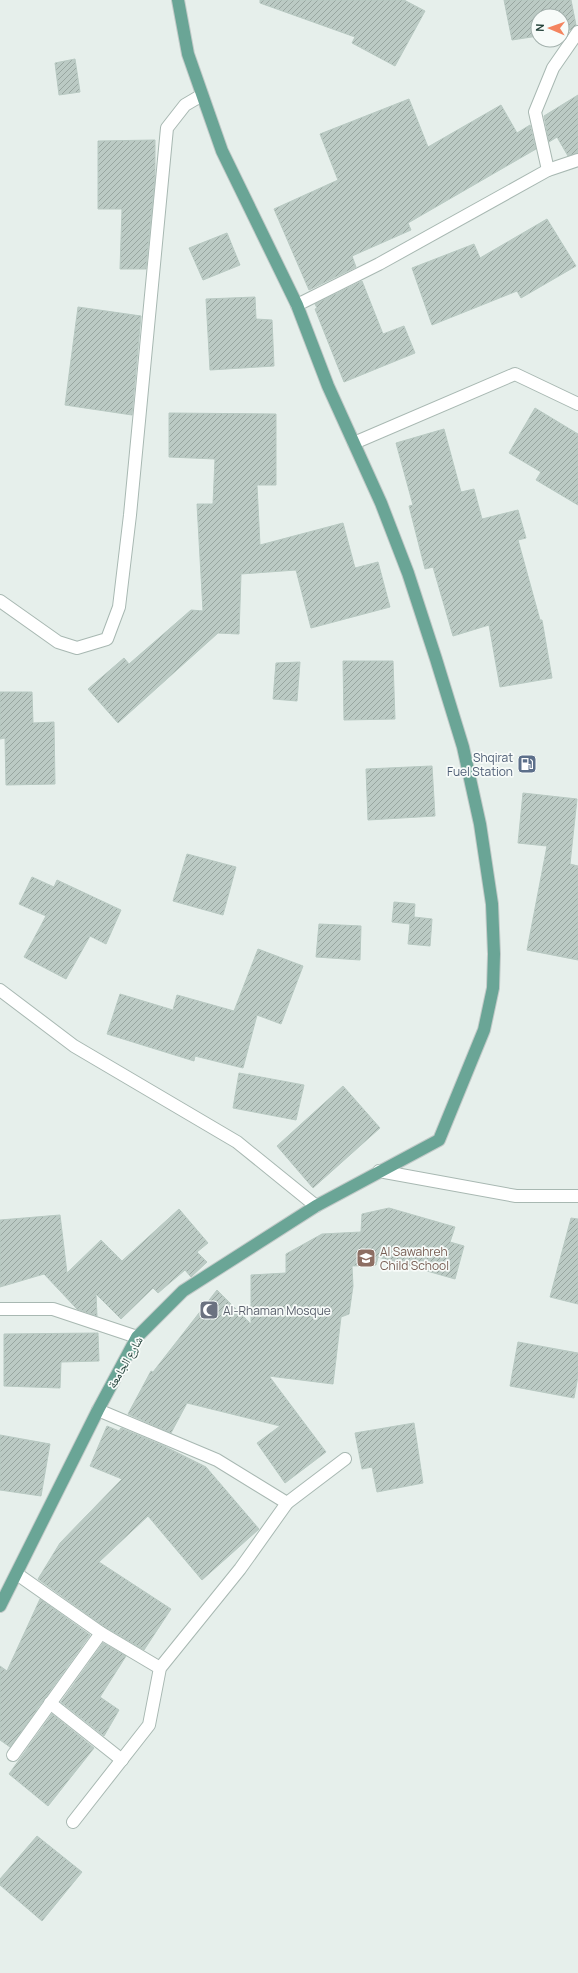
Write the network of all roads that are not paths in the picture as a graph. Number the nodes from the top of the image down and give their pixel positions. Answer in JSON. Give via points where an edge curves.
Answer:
{"nodes":[{"id":1,"x":178,"y":0,"type":"edge"},
{"id":2,"x":578,"y":32,"type":"edge"},
{"id":3,"x":202,"y":95,"type":"junction"},
{"id":4,"x":578,"y":160,"type":"edge"},
{"id":5,"x":548,"y":170,"type":"junction"},
{"id":6,"x":297,"y":306,"type":"junction"},
{"id":7,"x":578,"y":404,"type":"edge"},
{"id":8,"x":354,"y":443,"type":"junction"},
{"id":9,"x":0,"y":601,"type":"edge"},
{"id":10,"x":0,"y":990,"type":"edge"},
{"id":11,"x":379,"y":1171,"type":"junction"},
{"id":12,"x":578,"y":1196,"type":"edge"},
{"id":13,"x":316,"y":1206,"type":"junction"},
{"id":14,"x":0,"y":1309,"type":"edge"},
{"id":15,"x":137,"y":1337,"type":"junction"},
{"id":16,"x":98,"y":1410,"type":"junction"},
{"id":17,"x":345,"y":1458,"type":"dead end"},
{"id":18,"x":287,"y":1503,"type":"junction"},
{"id":19,"x":17,"y":1574,"type":"junction"},
{"id":20,"x":0,"y":1606,"type":"edge"},
{"id":21,"x":101,"y":1633,"type":"junction"},
{"id":22,"x":160,"y":1668,"type":"junction"},
{"id":23,"x":50,"y":1703,"type":"junction"},
{"id":24,"x":13,"y":1755,"type":"dead end"},
{"id":25,"x":122,"y":1760,"type":"junction"},
{"id":26,"x":73,"y":1822,"type":"dead end"}],
"edges":[{"from":1,"to":3,"type":"main road","name":"شارع الجامعة","via":[[188,54]]},
{"from":2,"to":5,"type":"street","via":[[553,68],[535,112]]},
{"from":3,"to":6,"type":"main road","name":"شارع الجامعة","via":[[222,151]]},
{"from":3,"to":9,"type":"street","via":[[185,105],[167,128],[119,607],[107,639],[77,648],[58,642]]},
{"from":4,"to":5,"type":"street"},
{"from":5,"to":6,"type":"street","via":[[379,264]]},
{"from":6,"to":8,"type":"main road","name":"شارع الجامعة","via":[[328,386]]},
{"from":7,"to":8,"type":"street","via":[[515,374]]},
{"from":8,"to":11,"type":"main road","name":"شارع الجامعة","via":[[408,573],[463,747],[480,824],[492,904],[494,954],[493,988],[484,1030],[439,1140]]},
{"from":10,"to":13,"type":"street","via":[[74,1046],[237,1142]]},
{"from":11,"to":12,"type":"street","via":[[516,1196]]},
{"from":11,"to":13,"type":"main road","name":"شارع الجامعة"},
{"from":13,"to":15,"type":"main road","name":"شارع الجامعة","via":[[184,1291]]},
{"from":14,"to":15,"type":"street","via":[[52,1309]]},
{"from":15,"to":16,"type":"main road","name":"شارع الجامعة"},
{"from":16,"to":18,"type":"street","via":[[217,1460]]},
{"from":16,"to":19,"type":"main road","name":"شارع الجامعة"},
{"from":17,"to":18,"type":"street"},
{"from":18,"to":22,"type":"street","via":[[240,1569]]},
{"from":19,"to":20,"type":"main road","name":"شارع الجامعة"},
{"from":19,"to":21,"type":"street"},
{"from":21,"to":22,"type":"street"},
{"from":21,"to":23,"type":"street"},
{"from":22,"to":25,"type":"street","via":[[149,1725]]},
{"from":23,"to":24,"type":"street"},
{"from":23,"to":25,"type":"street"},
{"from":25,"to":26,"type":"street"}]}
